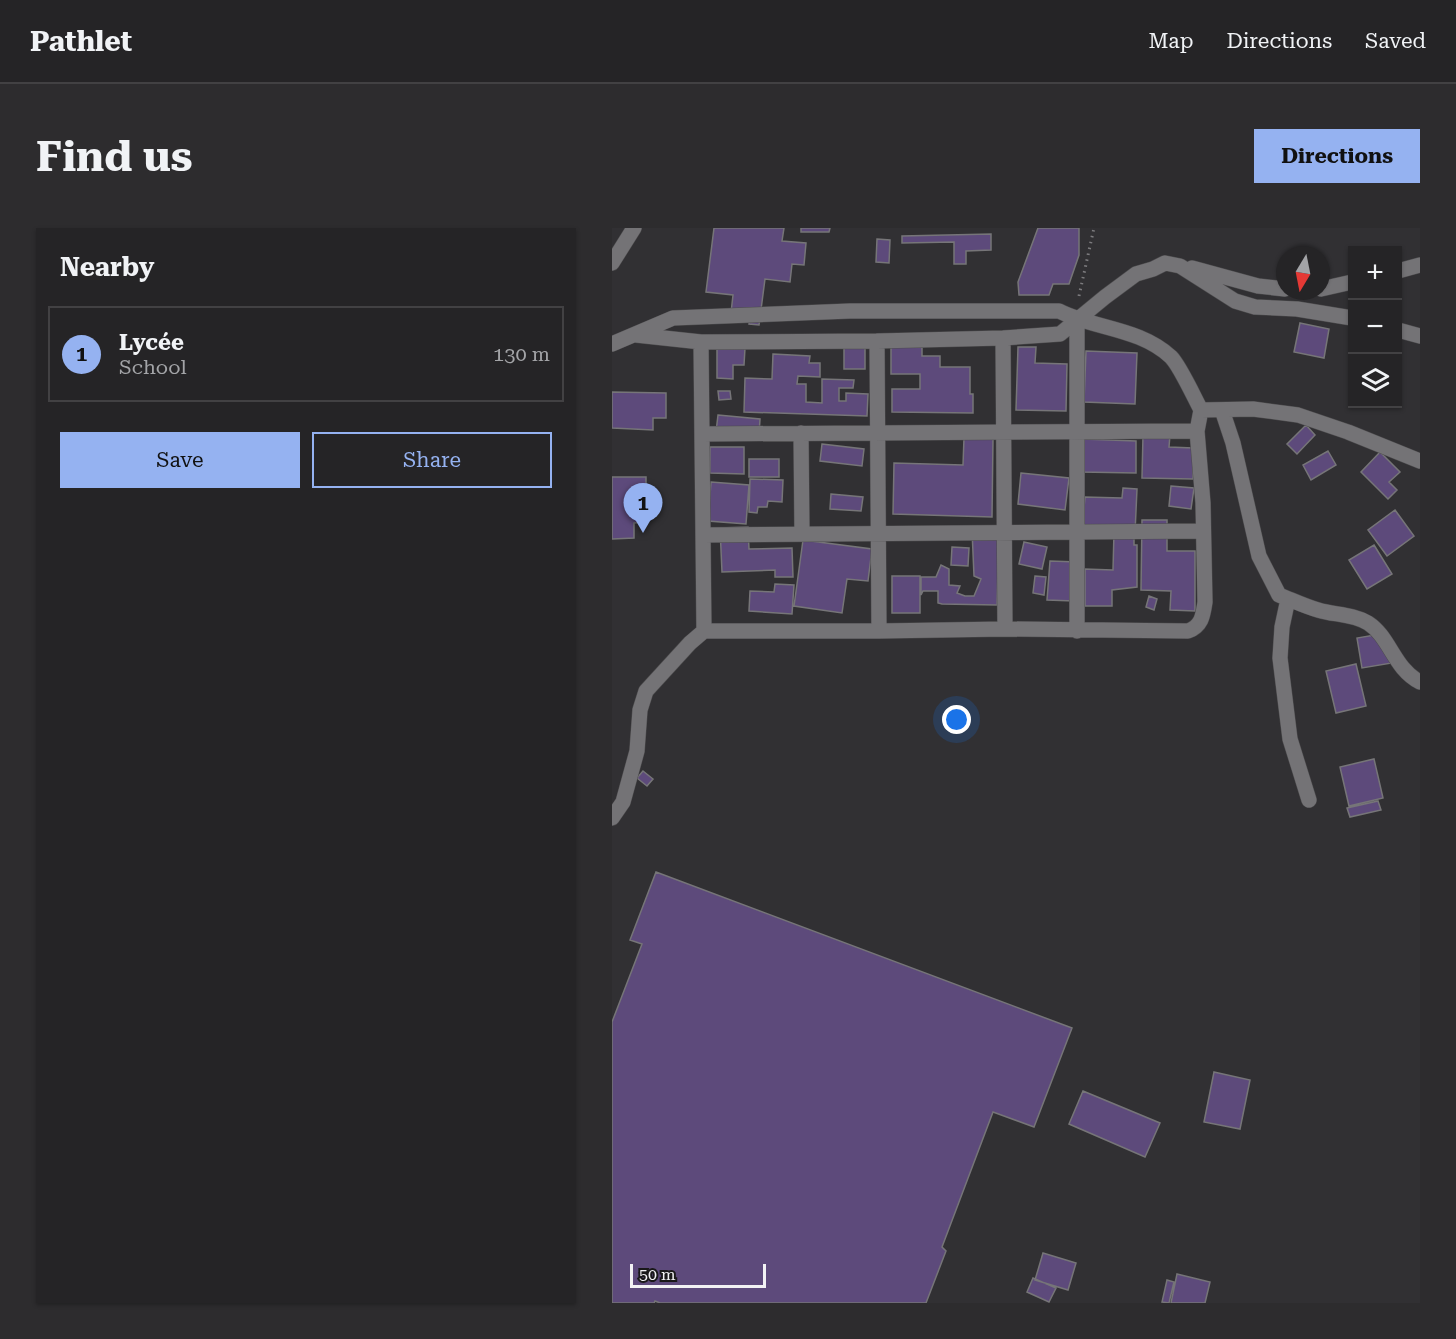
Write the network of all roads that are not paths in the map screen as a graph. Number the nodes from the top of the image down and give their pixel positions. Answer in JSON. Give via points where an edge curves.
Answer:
{"nodes":[{"id":1,"x":634,"y":228,"type":"edge"},
{"id":2,"x":612,"y":263,"type":"edge"},
{"id":3,"x":1420,"y":265,"type":"edge"},
{"id":4,"x":1180,"y":266,"type":"junction"},
{"id":5,"x":1402,"y":270,"type":"edge"},
{"id":6,"x":1348,"y":283,"type":"edge"},
{"id":7,"x":1330,"y":287,"type":"edge"},
{"id":8,"x":1276,"y":288,"type":"edge"},
{"id":9,"x":1348,"y":317,"type":"edge"},
{"id":10,"x":1077,"y":320,"type":"junction"},
{"id":11,"x":1402,"y":331,"type":"edge"},
{"id":12,"x":636,"y":335,"type":"junction"},
{"id":13,"x":1420,"y":336,"type":"edge"},
{"id":14,"x":1003,"y":338,"type":"junction"},
{"id":15,"x":877,"y":341,"type":"junction"},
{"id":16,"x":701,"y":342,"type":"junction"},
{"id":17,"x":612,"y":344,"type":"edge"},
{"id":18,"x":1201,"y":410,"type":"junction"},
{"id":19,"x":1222,"y":410,"type":"junction"},
{"id":20,"x":1077,"y":431,"type":"junction"},
{"id":21,"x":1197,"y":431,"type":"junction"},
{"id":22,"x":1004,"y":432,"type":"junction"},
{"id":23,"x":801,"y":433,"type":"junction"},
{"id":24,"x":878,"y":433,"type":"junction"},
{"id":25,"x":702,"y":434,"type":"junction"},
{"id":26,"x":1420,"y":461,"type":"edge"},
{"id":27,"x":1203,"y":531,"type":"junction"},
{"id":28,"x":1005,"y":532,"type":"junction"},
{"id":29,"x":1077,"y":532,"type":"junction"},
{"id":30,"x":802,"y":534,"type":"junction"},
{"id":31,"x":879,"y":534,"type":"junction"},
{"id":32,"x":703,"y":535,"type":"junction"},
{"id":33,"x":1288,"y":599,"type":"junction"},
{"id":34,"x":1005,"y":629,"type":"junction"},
{"id":35,"x":704,"y":631,"type":"junction"},
{"id":36,"x":879,"y":631,"type":"junction"},
{"id":37,"x":1077,"y":631,"type":"junction"},
{"id":38,"x":1420,"y":682,"type":"edge"},
{"id":39,"x":1309,"y":800,"type":"dead end"},
{"id":40,"x":612,"y":818,"type":"edge"}],
"edges":[{"from":1,"to":2,"type":"street"},
{"from":3,"to":5,"type":"street"},
{"from":4,"to":8,"type":"street"},
{"from":4,"to":9,"type":"street","via":[[1235,301],[1255,307]]},
{"from":4,"to":10,"type":"street","via":[[1165,263],[1136,274]]},
{"from":6,"to":7,"type":"street"},
{"from":10,"to":12,"type":"street","via":[[1059,312],[782,313],[673,318]]},
{"from":10,"to":14,"type":"street","via":[[1060,334]]},
{"from":10,"to":18,"type":"street","via":[[1139,336],[1172,358]]},
{"from":10,"to":20,"type":"street"},
{"from":11,"to":13,"type":"street"},
{"from":12,"to":16,"type":"street"},
{"from":12,"to":17,"type":"street"},
{"from":14,"to":15,"type":"street"},
{"from":14,"to":22,"type":"street"},
{"from":15,"to":16,"type":"street"},
{"from":15,"to":24,"type":"street"},
{"from":16,"to":25,"type":"street"},
{"from":18,"to":19,"type":"street"},
{"from":18,"to":21,"type":"street"},
{"from":19,"to":26,"type":"street","via":[[1253,409],[1298,415]]},
{"from":19,"to":33,"type":"street","via":[[1259,556],[1279,595]]},
{"from":20,"to":21,"type":"street"},
{"from":20,"to":22,"type":"street"},
{"from":20,"to":29,"type":"street"},
{"from":21,"to":27,"type":"street"},
{"from":22,"to":24,"type":"street"},
{"from":22,"to":28,"type":"street"},
{"from":23,"to":24,"type":"street"},
{"from":23,"to":25,"type":"street"},
{"from":23,"to":30,"type":"street"},
{"from":24,"to":31,"type":"street"},
{"from":25,"to":32,"type":"street"},
{"from":27,"to":29,"type":"street"},
{"from":27,"to":37,"type":"street","via":[[1203,616],[1194,629]]},
{"from":28,"to":29,"type":"street"},
{"from":28,"to":31,"type":"street"},
{"from":28,"to":34,"type":"street"},
{"from":29,"to":37,"type":"street"},
{"from":30,"to":31,"type":"street"},
{"from":30,"to":32,"type":"street"},
{"from":31,"to":36,"type":"street"},
{"from":32,"to":35,"type":"street"},
{"from":33,"to":38,"type":"street","via":[[1369,624],[1404,670]]},
{"from":33,"to":39,"type":"street","via":[[1281,627],[1280,658],[1290,739]]},
{"from":34,"to":36,"type":"street"},
{"from":34,"to":37,"type":"street"},
{"from":35,"to":36,"type":"street"},
{"from":35,"to":40,"type":"street","via":[[646,691],[640,710],[637,751],[623,802]]}]}
